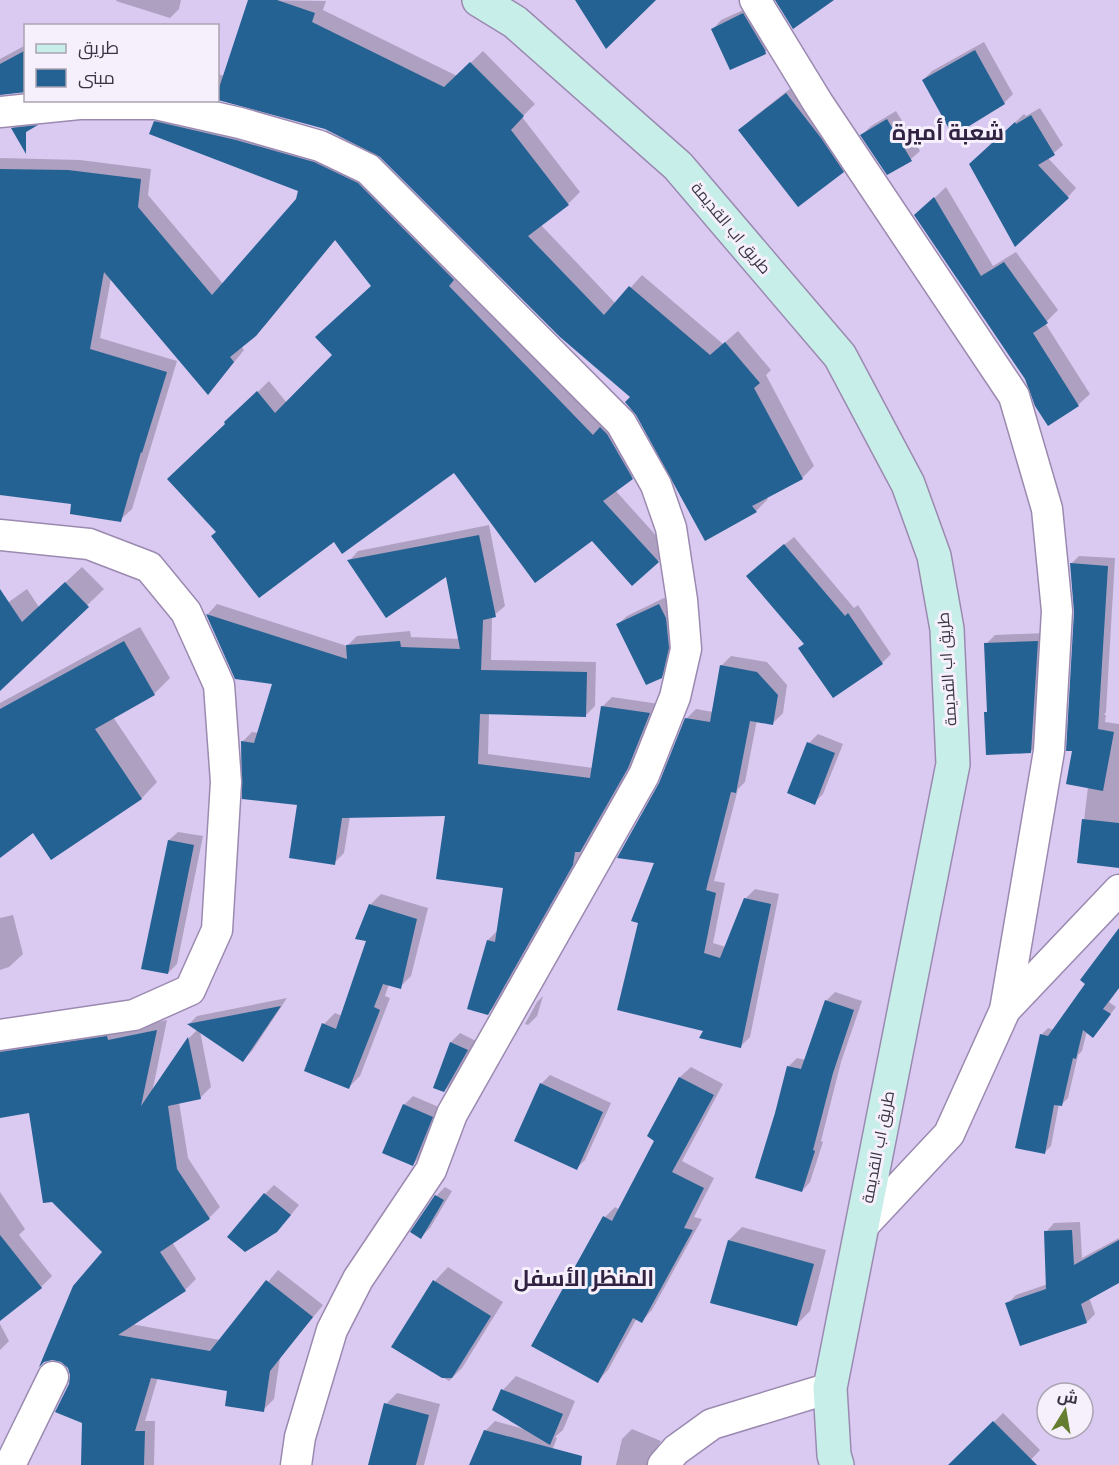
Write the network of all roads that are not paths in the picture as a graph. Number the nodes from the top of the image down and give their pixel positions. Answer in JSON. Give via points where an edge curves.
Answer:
{"nodes":[{"id":1,"x":479,"y":0,"type":"edge"},
{"id":2,"x":755,"y":0,"type":"edge"},
{"id":3,"x":0,"y":112,"type":"edge"},
{"id":4,"x":0,"y":535,"type":"edge"},
{"id":5,"x":1119,"y":890,"type":"edge"},
{"id":6,"x":1005,"y":1010,"type":"junction"},
{"id":7,"x":0,"y":1035,"type":"edge"},
{"id":8,"x":861,"y":1228,"type":"junction"},
{"id":9,"x":53,"y":1377,"type":"dead end"},
{"id":10,"x":830,"y":1388,"type":"junction"},
{"id":11,"x":10,"y":1465,"type":"edge"},
{"id":12,"x":296,"y":1465,"type":"edge"},
{"id":13,"x":663,"y":1465,"type":"edge"},
{"id":14,"x":837,"y":1465,"type":"edge"}],
"edges":[{"from":1,"to":8,"type":"street","name":"طريق اب القديمة","via":[[515,22],[678,166],[840,356],[908,484],[934,556],[947,629],[953,764]]},
{"from":2,"to":6,"type":"street","via":[[818,103],[1014,396],[1047,509],[1058,611],[1049,751]]},
{"from":3,"to":12,"type":"street","via":[[156,104],[320,146],[368,170],[621,423],[656,485],[671,528],[686,649],[675,697],[644,775],[452,1114],[431,1170],[358,1279],[332,1330],[300,1437]]},
{"from":4,"to":7,"type":"street","via":[[89,544],[149,567],[186,612],[219,685],[226,782],[217,930],[190,990],[134,1015]]},
{"from":5,"to":6,"type":"street"},
{"from":6,"to":8,"type":"street","via":[[949,1134]]},
{"from":8,"to":10,"type":"street","name":"طريق اب القديمة"},
{"from":9,"to":11,"type":"street"},
{"from":10,"to":13,"type":"street","via":[[712,1424],[676,1450]]},
{"from":10,"to":14,"type":"street","name":"طريق اب القديمة"}]}
